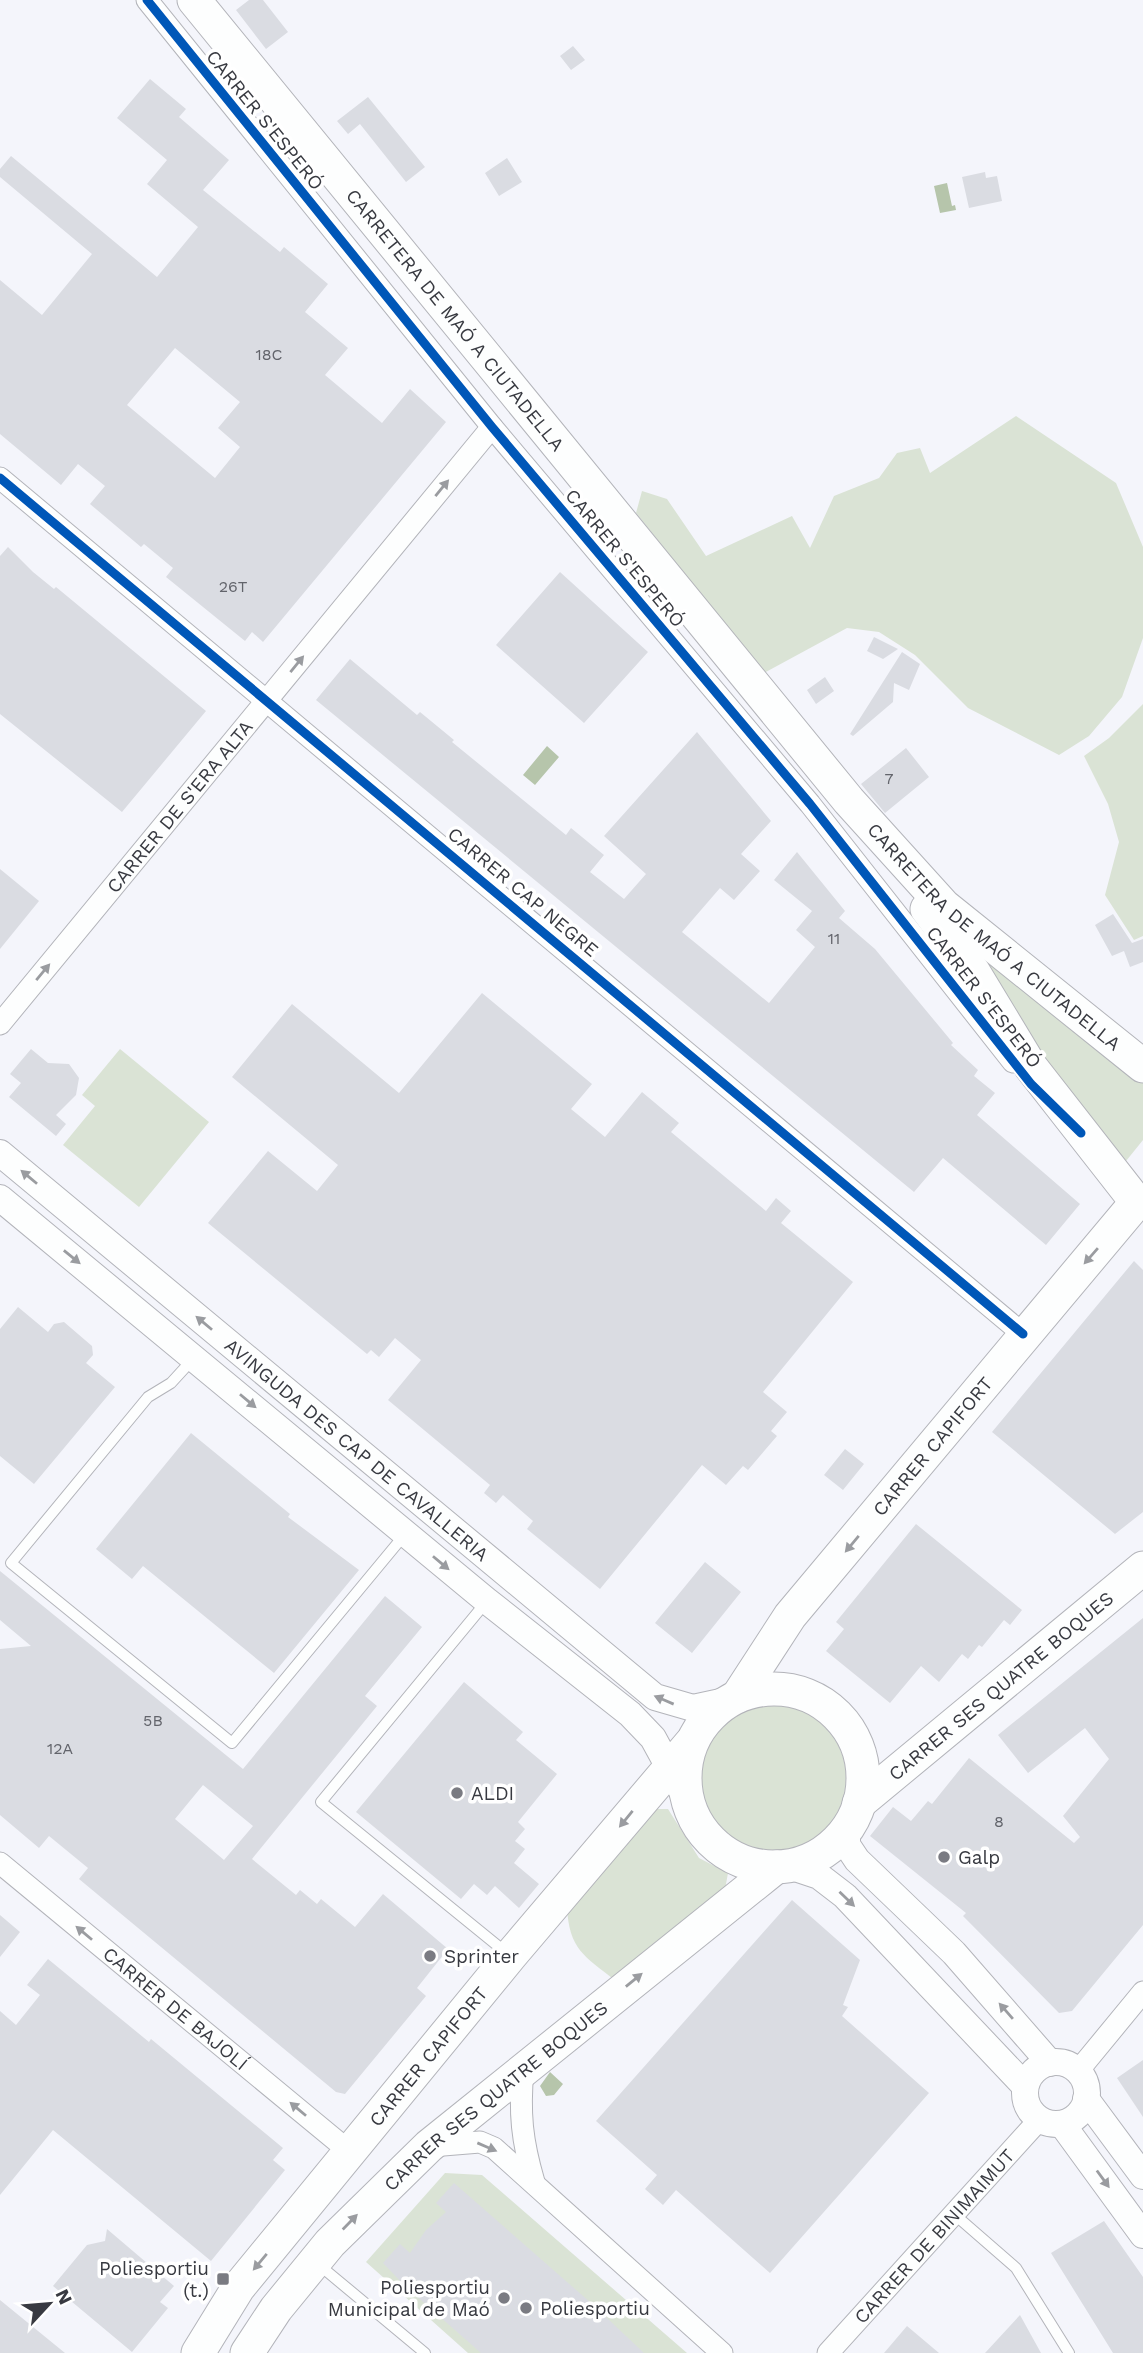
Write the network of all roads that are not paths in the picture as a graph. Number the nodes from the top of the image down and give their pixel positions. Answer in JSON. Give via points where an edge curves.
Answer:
{"nodes":[{"id":1,"x":147,"y":0,"type":"edge"},
{"id":2,"x":194,"y":0,"type":"edge"},
{"id":3,"x":492,"y":427,"type":"junction"},
{"id":4,"x":0,"y":478,"type":"edge"},
{"id":5,"x":268,"y":700,"type":"junction"},
{"id":6,"x":849,"y":801,"type":"junction"},
{"id":7,"x":1073,"y":1007,"type":"junction"},
{"id":8,"x":0,"y":1024,"type":"edge"},
{"id":9,"x":1143,"y":1052,"type":"edge"},
{"id":10,"x":1143,"y":1066,"type":"edge"},
{"id":11,"x":1081,"y":1133,"type":"junction"},
{"id":12,"x":0,"y":1153,"type":"edge"},
{"id":13,"x":0,"y":1198,"type":"edge"},
{"id":14,"x":1139,"y":1198,"type":"edge"},
{"id":15,"x":1023,"y":1334,"type":"junction"},
{"id":16,"x":195,"y":1357,"type":"junction"},
{"id":17,"x":406,"y":1533,"type":"junction"},
{"id":18,"x":1143,"y":1568,"type":"edge"},
{"id":19,"x":487,"y":1601,"type":"junction"},
{"id":20,"x":734,"y":1698,"type":"junction"},
{"id":21,"x":680,"y":1755,"type":"junction"},
{"id":22,"x":853,"y":1816,"type":"junction"},
{"id":23,"x":0,"y":1863,"type":"edge"},
{"id":24,"x":782,"y":1866,"type":"junction"},
{"id":25,"x":510,"y":1955,"type":"junction"},
{"id":26,"x":1143,"y":1992,"type":"edge"},
{"id":27,"x":1051,"y":2063,"type":"junction"},
{"id":28,"x":523,"y":2070,"type":"junction"},
{"id":29,"x":1077,"y":2071,"type":"junction"},
{"id":30,"x":1025,"y":2087,"type":"junction"},
{"id":31,"x":1086,"y":2099,"type":"junction"},
{"id":32,"x":1051,"y":2122,"type":"junction"},
{"id":33,"x":429,"y":2146,"type":"junction"},
{"id":34,"x":350,"y":2152,"type":"junction"},
{"id":35,"x":1143,"y":2176,"type":"edge"},
{"id":36,"x":534,"y":2182,"type":"junction"},
{"id":37,"x":954,"y":2214,"type":"junction"},
{"id":38,"x":1143,"y":2235,"type":"edge"},
{"id":39,"x":316,"y":2262,"type":"junction"},
{"id":40,"x":228,"y":2305,"type":"junction"},
{"id":41,"x":182,"y":2353,"type":"edge"},
{"id":42,"x":198,"y":2353,"type":"edge"},
{"id":43,"x":247,"y":2353,"type":"edge"},
{"id":44,"x":425,"y":2353,"type":"edge"},
{"id":45,"x":722,"y":2353,"type":"edge"},
{"id":46,"x":828,"y":2353,"type":"edge"},
{"id":47,"x":1069,"y":2353,"type":"edge"}],
"edges":[{"from":1,"to":3,"type":"street","name":"CARRER S'ESPERÓ"},
{"from":2,"to":6,"type":"main road","name":"CARRETERA DE MAÓ A CIUTADELLA"},
{"from":5,"to":3,"type":"street","name":"CARRER DE S'ERA ALTA","one_way":true},
{"from":3,"to":11,"type":"street","name":"CARRER S'ESPERÓ","via":[[810,804],[1031,1084]]},
{"from":4,"to":5,"type":"street","name":"CARRER CAP NEGRE"},
{"from":8,"to":5,"type":"street","name":"CARRER DE S'ERA ALTA","one_way":true},
{"from":5,"to":15,"type":"street","name":"CARRER CAP NEGRE"},
{"from":6,"to":7,"type":"main road","name":"CARRETERA DE MAÓ A CIUTADELLA","via":[[944,906]]},
{"from":6,"to":11,"type":"main road","name":"CARRETERA DE MAÓ A CIUTADELLA","via":[[973,971],[1031,1067]]},
{"from":7,"to":9,"type":"main road"},
{"from":7,"to":10,"type":"main road","name":"CARRETERA DE MAÓ A CIUTADELLA"},
{"from":11,"to":14,"type":"main road","name":"CARRETERA DE MAÓ A CIUTADELLA"},
{"from":20,"to":12,"type":"street","name":"AVINGUDA DES CAP DE CAVALLERIA","one_way":true,"via":[[692,1708],[655,1697]]},
{"from":13,"to":16,"type":"street","name":"AVINGUDA DES CAP DE CAVALLERIA","one_way":true},
{"from":14,"to":15,"type":"main road","name":"CARRER CAPIFORT","one_way":true},
{"from":15,"to":20,"type":"main road","name":"CARRER CAPIFORT","one_way":true,"via":[[790,1616]]},
{"from":16,"to":17,"type":"street","name":"AVINGUDA DES CAP DE CAVALLERIA","one_way":true},
{"from":16,"to":17,"type":"lane","via":[[171,1383],[148,1397],[11,1563],[232,1743]]},
{"from":17,"to":19,"type":"street","name":"AVINGUDA DES CAP DE CAVALLERIA","one_way":true},
{"from":18,"to":22,"type":"main road","name":"CARRER SES QUATRE BOQUES"},
{"from":19,"to":21,"type":"street","name":"AVINGUDA DES CAP DE CAVALLERIA","via":[[630,1714],[653,1738]]},
{"from":19,"to":25,"type":"lane","via":[[321,1802]]},
{"from":20,"to":21,"type":"main road","via":[[706,1719]]},
{"from":20,"to":22,"type":"main road","via":[[762,1689],[786,1689],[830,1708],[858,1747],[863,1775]]},
{"from":21,"to":24,"type":"main road","via":[[688,1802],[709,1839],[754,1865]]},
{"from":21,"to":25,"type":"main road","name":"CARRER CAPIFORT","one_way":true},
{"from":22,"to":24,"type":"main road","via":[[822,1853]]},
{"from":27,"to":22,"type":"street","one_way":true,"via":[[954,1953],[857,1860],[848,1845]]},
{"from":34,"to":23,"type":"street","name":"CARRER DE BAJOLÍ","one_way":true},
{"from":28,"to":24,"type":"main road","name":"CARRER SES QUATRE BOQUES","one_way":true},
{"from":24,"to":30,"type":"street","one_way":true,"via":[[819,1876],[845,1896]]},
{"from":25,"to":34,"type":"main road","name":"CARRER CAPIFORT"},
{"from":26,"to":29,"type":"street"},
{"from":27,"to":29,"type":"street"},
{"from":27,"to":30,"type":"street","via":[[1034,2071]]},
{"from":28,"to":33,"type":"main road","name":"CARRER SES QUATRE BOQUES"},
{"from":28,"to":36,"type":"street","via":[[519,2113]]},
{"from":29,"to":31,"type":"street"},
{"from":30,"to":32,"type":"street","via":[[1027,2105]]},
{"from":31,"to":32,"type":"street","via":[[1078,2115]]},
{"from":31,"to":35,"type":"street"},
{"from":32,"to":37,"type":"street","name":"CARRER DE BINIMAIMUT"},
{"from":32,"to":38,"type":"street","one_way":true},
{"from":33,"to":36,"type":"street","one_way":true,"via":[[480,2142],[494,2148]]},
{"from":39,"to":33,"type":"main road","name":"CARRER SES QUATRE BOQUES","one_way":true},
{"from":34,"to":40,"type":"main road","name":"CARRER CAPIFORT","one_way":true},
{"from":36,"to":45,"type":"street"},
{"from":37,"to":46,"type":"street","name":"CARRER DE BINIMAIMUT"},
{"from":37,"to":47,"type":"lane","via":[[1016,2268]]},
{"from":39,"to":43,"type":"main road","name":"CARRER SES QUATRE BOQUES"},
{"from":39,"to":44,"type":"lane"},
{"from":40,"to":41,"type":"street"},
{"from":40,"to":42,"type":"main road","name":"CARRER CAPIFORT"}]}
